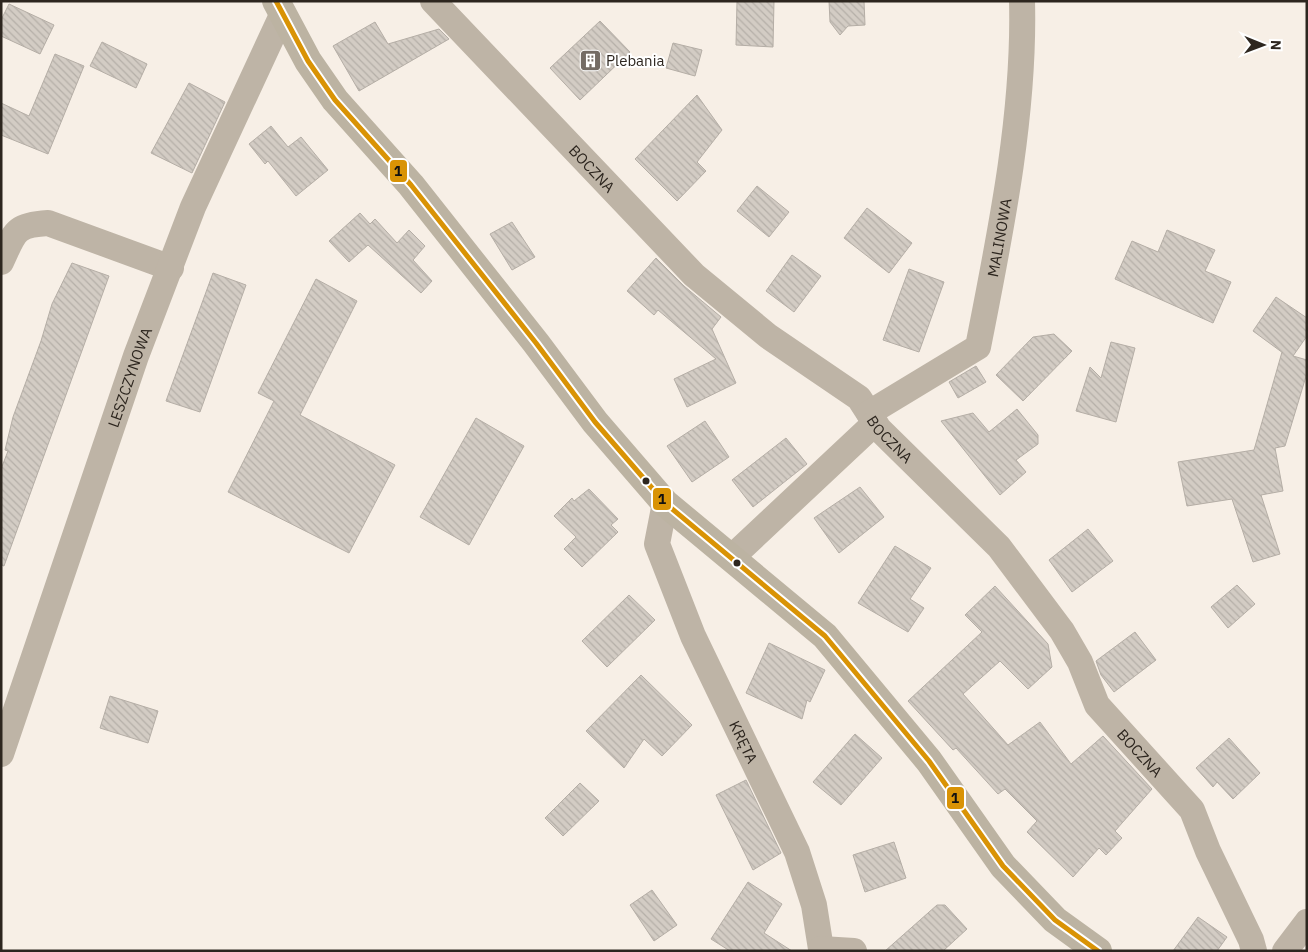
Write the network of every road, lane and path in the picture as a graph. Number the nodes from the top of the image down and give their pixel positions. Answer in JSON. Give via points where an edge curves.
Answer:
{"nodes":[{"id":1,"x":433,"y":1,"type":"edge"},
{"id":2,"x":1022,"y":1,"type":"edge"},
{"id":3,"x":280,"y":7,"type":"edge"},
{"id":4,"x":1,"y":262,"type":"edge"},
{"id":5,"x":171,"y":268,"type":"junction"},
{"id":6,"x":872,"y":418,"type":"junction"},
{"id":7,"x":665,"y":503,"type":"junction"},
{"id":8,"x":731,"y":558,"type":"junction"},
{"id":9,"x":1,"y":754,"type":"edge"},
{"id":10,"x":1307,"y":922,"type":"edge"},
{"id":11,"x":820,"y":950,"type":"edge"},
{"id":12,"x":854,"y":951,"type":"edge"},
{"id":13,"x":1098,"y":951,"type":"edge"},
{"id":14,"x":1254,"y":951,"type":"edge"},
{"id":15,"x":1285,"y":951,"type":"edge"}],
"edges":[{"from":1,"to":6,"type":"street","name":"BOCZNA","via":[[694,275],[768,336],[859,398]]},
{"from":2,"to":6,"type":"street","name":"MALINOWA","via":[[1018,110],[978,347]]},
{"from":3,"to":5,"type":"street","name":"LESZCZYNOWA","via":[[202,185]]},
{"from":3,"to":7,"type":"street","via":[[308,61],[336,100],[411,185],[595,422]]},
{"from":4,"to":5,"type":"street","via":[[15,234],[28,224],[48,223]]},
{"from":5,"to":9,"type":"street","name":"LESZCZYNOWA","via":[[136,356]]},
{"from":6,"to":8,"type":"street","name":"MALINOWA","via":[[827,470]]},
{"from":6,"to":14,"type":"street","name":"BOCZNA","via":[[1000,547],[1062,631],[1080,662],[1097,705],[1192,810]]},
{"from":7,"to":8,"type":"street"},
{"from":7,"to":11,"type":"street","name":"KRĘTA","via":[[657,544],[693,636],[797,852],[814,905]]},
{"from":8,"to":13,"type":"street","via":[[825,636],[929,760],[1002,866],[1055,920]]},
{"from":10,"to":15,"type":"street"},
{"from":11,"to":12,"type":"street","name":"KRĘTA"}]}
